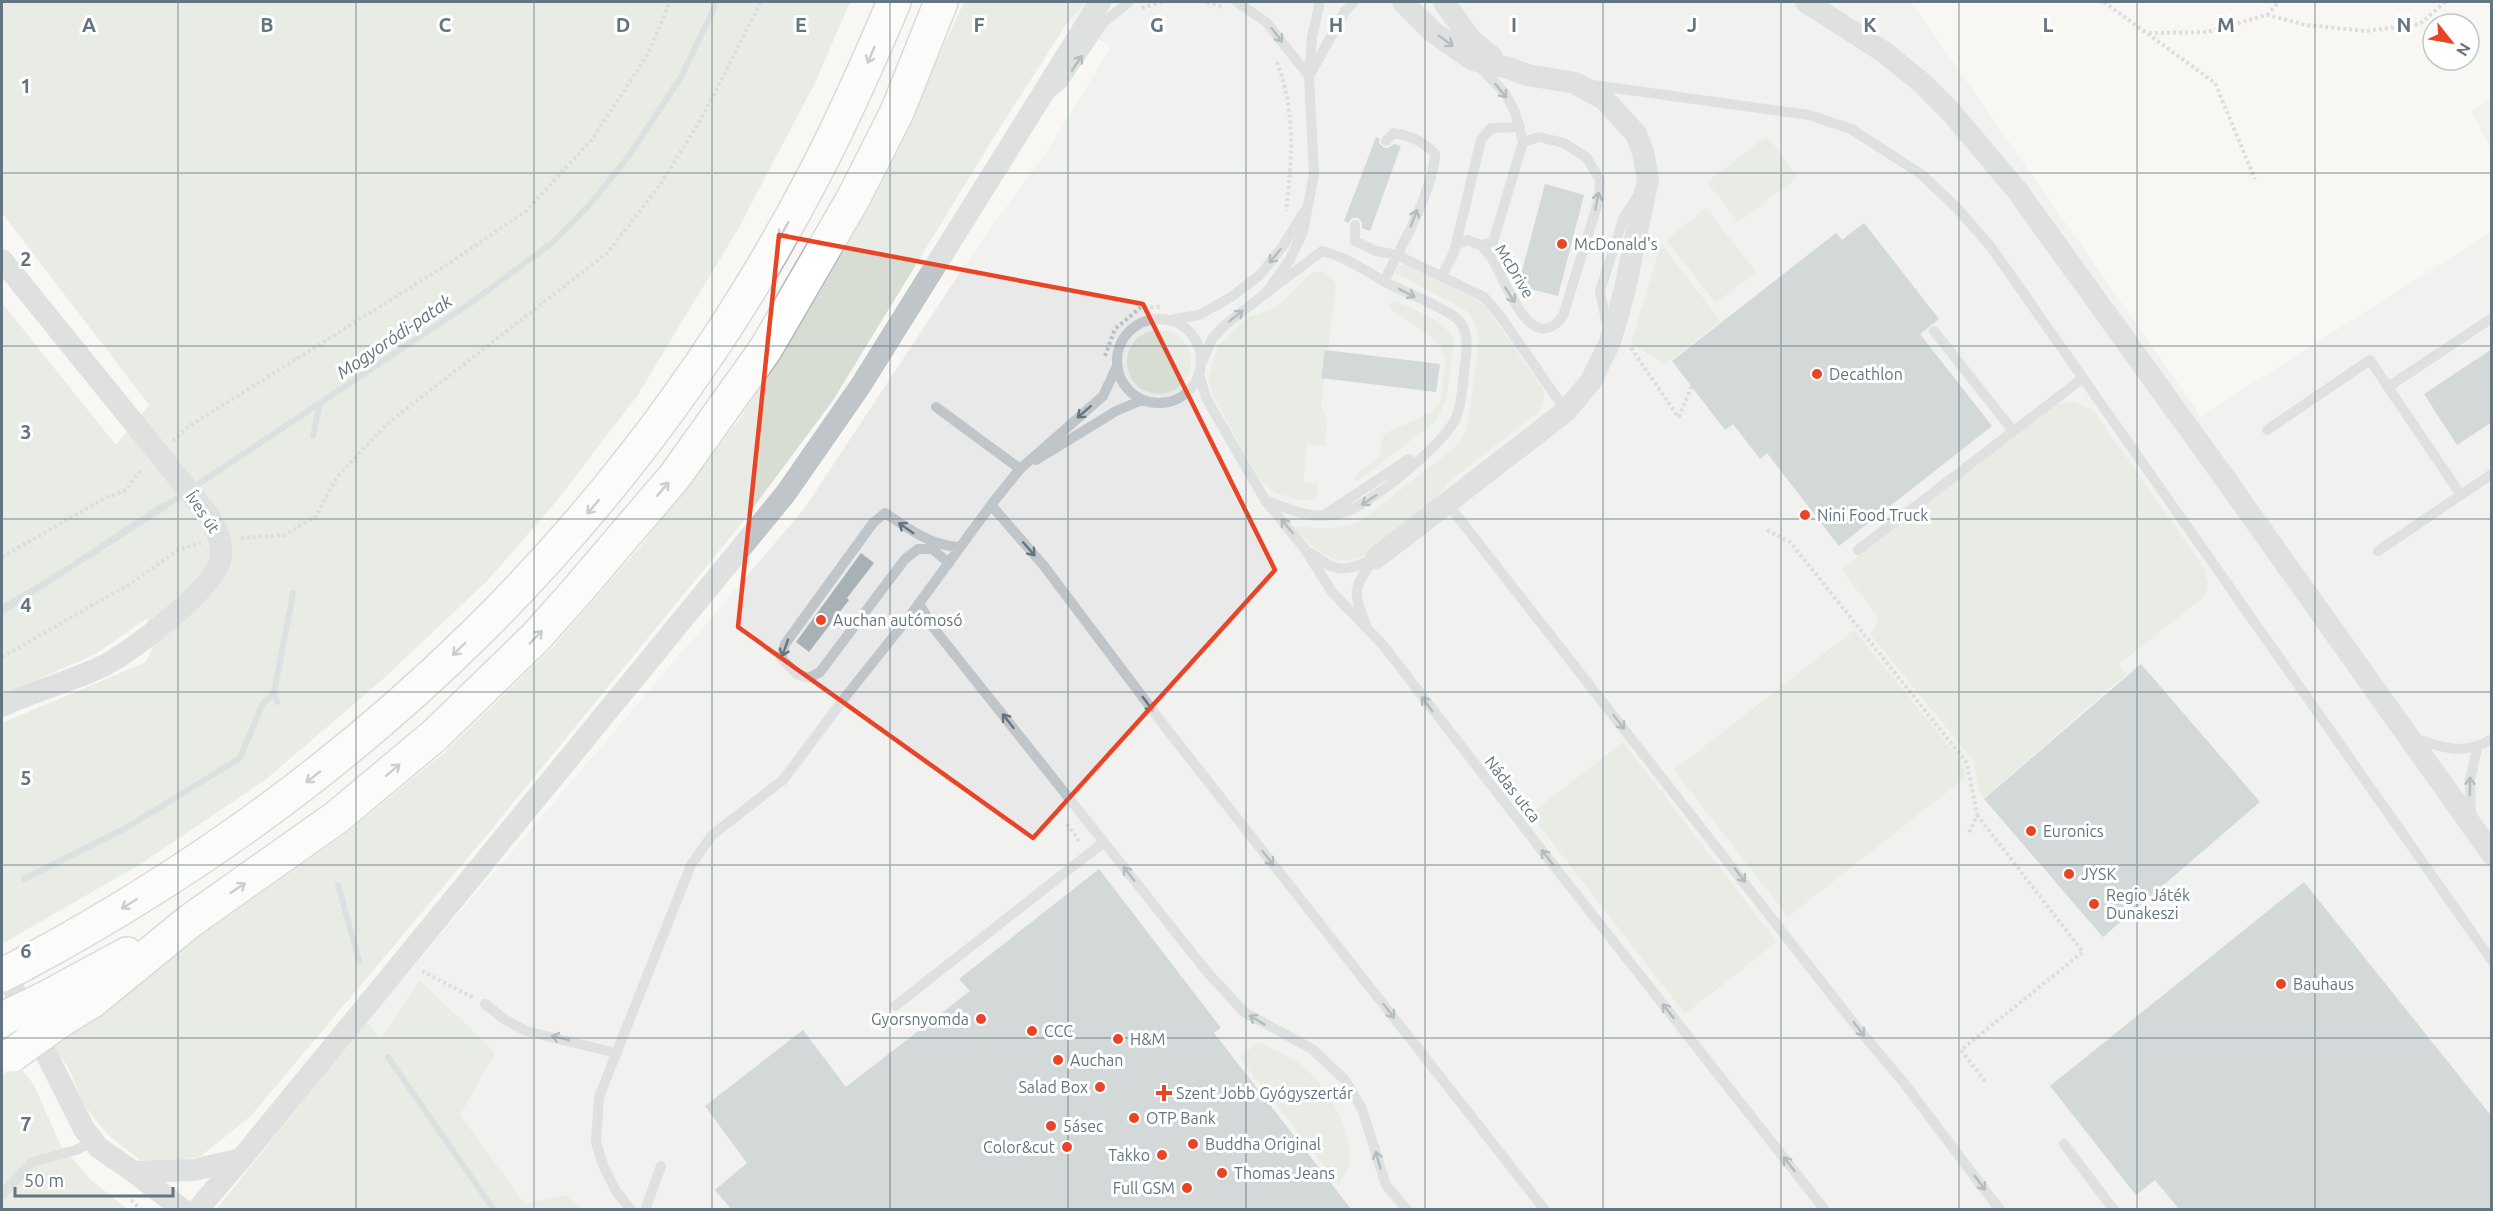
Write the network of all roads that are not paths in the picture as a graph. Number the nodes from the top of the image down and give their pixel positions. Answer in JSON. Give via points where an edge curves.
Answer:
{"nodes":[{"id":1,"x":894,"y":2,"type":"edge"},
{"id":2,"x":941,"y":2,"type":"edge"},
{"id":3,"x":1100,"y":2,"type":"edge"},
{"id":4,"x":1129,"y":2,"type":"edge"},
{"id":5,"x":1237,"y":2,"type":"edge"},
{"id":6,"x":1320,"y":2,"type":"edge"},
{"id":7,"x":1354,"y":2,"type":"edge"},
{"id":8,"x":1403,"y":2,"type":"edge"},
{"id":9,"x":1444,"y":2,"type":"edge"},
{"id":10,"x":1806,"y":2,"type":"edge"},
{"id":11,"x":1473,"y":60,"type":"junction"},
{"id":12,"x":1505,"y":67,"type":"junction"},
{"id":13,"x":1309,"y":76,"type":"junction"},
{"id":14,"x":1575,"y":83,"type":"junction"},
{"id":15,"x":1036,"y":104,"type":"junction"},
{"id":16,"x":1520,"y":127,"type":"junction"},
{"id":17,"x":1386,"y":141,"type":"dead end"},
{"id":18,"x":1523,"y":142,"type":"junction"},
{"id":19,"x":1308,"y":207,"type":"junction"},
{"id":20,"x":1355,"y":225,"type":"dead end"},
{"id":21,"x":1481,"y":245,"type":"junction"},
{"id":22,"x":1397,"y":255,"type":"junction"},
{"id":23,"x":1453,"y":255,"type":"junction"},
{"id":24,"x":2,"y":261,"type":"edge"},
{"id":25,"x":1442,"y":276,"type":"junction"},
{"id":26,"x":1384,"y":282,"type":"junction"},
{"id":27,"x":1266,"y":292,"type":"junction"},
{"id":28,"x":2492,"y":318,"type":"edge"},
{"id":29,"x":1168,"y":320,"type":"junction"},
{"id":30,"x":1934,"y":331,"type":"dead end"},
{"id":31,"x":1202,"y":362,"type":"junction"},
{"id":32,"x":1117,"y":366,"type":"junction"},
{"id":33,"x":1199,"y":374,"type":"junction"},
{"id":34,"x":2083,"y":378,"type":"junction"},
{"id":35,"x":2388,"y":387,"type":"junction"},
{"id":36,"x":1142,"y":400,"type":"junction"},
{"id":37,"x":936,"y":407,"type":"dead end"},
{"id":38,"x":1566,"y":411,"type":"junction"},
{"id":39,"x":2267,"y":430,"type":"dead end"},
{"id":40,"x":2013,"y":431,"type":"junction"},
{"id":41,"x":1020,"y":469,"type":"junction"},
{"id":42,"x":2492,"y":474,"type":"edge"},
{"id":43,"x":2461,"y":495,"type":"junction"},
{"id":44,"x":1265,"y":500,"type":"junction"},
{"id":45,"x":1447,"y":503,"type":"junction"},
{"id":46,"x":991,"y":505,"type":"junction"},
{"id":47,"x":960,"y":547,"type":"junction"},
{"id":48,"x":1304,"y":548,"type":"junction"},
{"id":49,"x":1858,"y":550,"type":"dead end"},
{"id":50,"x":2378,"y":551,"type":"dead end"},
{"id":51,"x":1376,"y":558,"type":"junction"},
{"id":52,"x":949,"y":563,"type":"junction"},
{"id":53,"x":919,"y":603,"type":"junction"},
{"id":54,"x":1369,"y":630,"type":"junction"},
{"id":55,"x":2,"y":706,"type":"edge"},
{"id":56,"x":2408,"y":736,"type":"junction"},
{"id":57,"x":2492,"y":739,"type":"edge"},
{"id":58,"x":2476,"y":748,"type":"junction"},
{"id":59,"x":2471,"y":825,"type":"junction"},
{"id":60,"x":1104,"y":842,"type":"junction"},
{"id":61,"x":2492,"y":854,"type":"edge"},
{"id":62,"x":2492,"y":961,"type":"edge"},
{"id":63,"x":8,"y":969,"type":"edge"},
{"id":64,"x":485,"y":1004,"type":"road end"},
{"id":65,"x":895,"y":1006,"type":"dead end"},
{"id":66,"x":50,"y":1011,"type":"junction"},
{"id":67,"x":2,"y":1020,"type":"edge"},
{"id":68,"x":616,"y":1053,"type":"junction"},
{"id":69,"x":7,"y":1059,"type":"edge"},
{"id":70,"x":93,"y":1141,"type":"junction"},
{"id":71,"x":2064,"y":1144,"type":"dead end"},
{"id":72,"x":241,"y":1159,"type":"junction"},
{"id":73,"x":661,"y":1166,"type":"dead end"},
{"id":74,"x":134,"y":1172,"type":"junction"},
{"id":75,"x":2,"y":1194,"type":"edge"},
{"id":76,"x":183,"y":1209,"type":"edge"},
{"id":77,"x":197,"y":1209,"type":"edge"},
{"id":78,"x":631,"y":1209,"type":"edge"},
{"id":79,"x":645,"y":1209,"type":"edge"},
{"id":80,"x":1407,"y":1209,"type":"edge"},
{"id":81,"x":1545,"y":1209,"type":"edge"},
{"id":82,"x":1825,"y":1209,"type":"edge"},
{"id":83,"x":2000,"y":1209,"type":"edge"},
{"id":84,"x":2114,"y":1209,"type":"edge"}],
"edges":[{"from":1,"to":63,"type":"highway","one_way":true,"via":[[813,179],[722,334],[632,459],[546,560],[500,610],[400,705],[276,806],[127,906]]},
{"from":66,"to":2,"type":"highway","one_way":true,"via":[[190,921],[337,817],[435,735],[536,637],[675,476],[765,350],[842,218],[897,112]]},
{"from":3,"to":15,"type":"street"},
{"from":15,"to":4,"type":"lane","one_way":true,"via":[[1062,84],[1104,22]]},
{"from":5,"to":13,"type":"lane","one_way":true,"via":[[1266,22]]},
{"from":6,"to":13,"type":"lane"},
{"from":7,"to":13,"type":"lane","via":[[1345,11]]},
{"from":8,"to":11,"type":"street","one_way":true,"via":[[1433,32]]},
{"from":9,"to":12,"type":"street","via":[[1471,40]]},
{"from":10,"to":56,"type":"street","via":[[1884,52],[1922,83],[2016,189]]},
{"from":11,"to":12,"type":"street"},
{"from":11,"to":16,"type":"lane","one_way":true,"via":[[1505,93]]},
{"from":12,"to":14,"type":"street"},
{"from":13,"to":19,"type":"lane","via":[[1314,174]]},
{"from":14,"to":34,"type":"lane","via":[[1809,116],[1859,134],[1922,174],[1957,208],[1990,247]]},
{"from":14,"to":38,"type":"street","via":[[1604,99],[1636,134],[1648,179],[1610,342],[1591,381]]},
{"from":15,"to":72,"type":"street","via":[[861,385],[786,494]]},
{"from":16,"to":18,"type":"lane"},
{"from":16,"to":23,"type":"lane","via":[[1491,128],[1481,140]]},
{"from":22,"to":17,"type":"lane","one_way":true,"via":[[1435,166],[1435,154],[1426,143],[1408,135],[1394,133]]},
{"from":18,"to":21,"type":"lane","via":[[1493,242]]},
{"from":21,"to":18,"type":"lane","name":"McDrive","one_way":true,"via":[[1495,263],[1508,293],[1534,327],[1543,330],[1556,326],[1563,316],[1599,199],[1600,180],[1587,158],[1564,143],[1539,137]]},
{"from":19,"to":27,"type":"lane","via":[[1303,232],[1289,261]]},
{"from":19,"to":29,"type":"lane","one_way":true,"via":[[1260,275],[1199,315]]},
{"from":20,"to":22,"type":"lane","via":[[1355,241]]},
{"from":21,"to":23,"type":"lane","via":[[1467,240],[1458,244]]},
{"from":22,"to":25,"type":"lane"},
{"from":22,"to":26,"type":"lane"},
{"from":23,"to":25,"type":"lane"},
{"from":24,"to":55,"type":"street","name":"Íves út","via":[[210,517],[221,540],[221,559],[202,589],[157,631],[102,667]]},
{"from":25,"to":38,"type":"lane","via":[[1484,297]]},
{"from":26,"to":27,"type":"lane","via":[[1340,255],[1322,252]]},
{"from":26,"to":44,"type":"lane","one_way":true,"via":[[1457,318],[1467,335],[1456,417],[1442,438],[1376,496],[1342,514],[1322,517],[1296,513]]},
{"from":31,"to":27,"type":"lane","one_way":true,"via":[[1212,339]]},
{"from":28,"to":35,"type":"lane"},
{"from":29,"to":31,"type":"lane","via":[[1185,328],[1194,338]]},
{"from":29,"to":32,"type":"lane","via":[[1150,320],[1129,332],[1120,348]]},
{"from":30,"to":40,"type":"lane"},
{"from":31,"to":33,"type":"lane"},
{"from":32,"to":36,"type":"lane","via":[[1125,387]]},
{"from":32,"to":41,"type":"lane","one_way":true,"via":[[1103,396]]},
{"from":33,"to":36,"type":"lane","via":[[1190,391],[1178,399],[1164,404]]},
{"from":33,"to":44,"type":"lane","name":"Nádas utca","via":[[1206,398]]},
{"from":34,"to":40,"type":"lane"},
{"from":34,"to":62,"type":"lane"},
{"from":35,"to":39,"type":"lane","via":[[2370,360]]},
{"from":35,"to":43,"type":"lane"},
{"from":36,"to":41,"type":"lane","via":[[1116,411]]},
{"from":37,"to":41,"type":"lane"},
{"from":38,"to":45,"type":"street"},
{"from":40,"to":49,"type":"lane"},
{"from":41,"to":46,"type":"lane"},
{"from":42,"to":43,"type":"lane"},
{"from":43,"to":50,"type":"lane"},
{"from":48,"to":44,"type":"lane","name":"Nádas utca","one_way":true},
{"from":45,"to":51,"type":"street"},
{"from":45,"to":83,"type":"lane","one_way":true},
{"from":46,"to":47,"type":"lane"},
{"from":46,"to":81,"type":"lane","one_way":true,"via":[[1044,566],[1166,728]]},
{"from":47,"to":52,"type":"lane"},
{"from":47,"to":52,"type":"lane","one_way":true,"via":[[918,536],[885,513],[873,523],[791,635],[781,658],[796,674],[809,678],[820,672],[905,559],[918,549],[932,549]]},
{"from":48,"to":51,"type":"lane","via":[[1329,567],[1342,569]]},
{"from":48,"to":54,"type":"lane","name":"Nádas utca","via":[[1332,592]]},
{"from":51,"to":54,"type":"lane","via":[[1356,588],[1356,600]]},
{"from":52,"to":53,"type":"lane"},
{"from":60,"to":53,"type":"lane","one_way":true,"via":[[932,627]]},
{"from":53,"to":68,"type":"lane","via":[[783,780],[712,835],[691,865]]},
{"from":82,"to":54,"type":"lane","name":"Nádas utca","one_way":true},
{"from":56,"to":58,"type":"lane","via":[[2444,748]]},
{"from":56,"to":59,"type":"street"},
{"from":57,"to":58,"type":"lane"},
{"from":59,"to":58,"type":"lane","one_way":true,"via":[[2470,780]]},
{"from":59,"to":61,"type":"street"},
{"from":60,"to":65,"type":"lane"},
{"from":80,"to":60,"type":"lane","one_way":true,"via":[[1386,1185],[1362,1109],[1345,1080],[1312,1049],[1244,1012]]},
{"from":63,"to":70,"type":"street","via":[[48,1060]]},
{"from":68,"to":64,"type":"lane","one_way":true,"via":[[526,1031]]},
{"from":66,"to":67,"type":"highway","bridge":true},
{"from":66,"to":69,"type":"highway","bridge":true},
{"from":68,"to":78,"type":"lane","via":[[599,1097],[596,1142],[611,1182]]},
{"from":70,"to":74,"type":"street"},
{"from":70,"to":75,"type":"lane","via":[[32,1162]]},
{"from":71,"to":84,"type":"lane"},
{"from":72,"to":74,"type":"street","via":[[194,1170]]},
{"from":72,"to":77,"type":"street"},
{"from":73,"to":79,"type":"lane"},
{"from":74,"to":76,"type":"street"}]}
